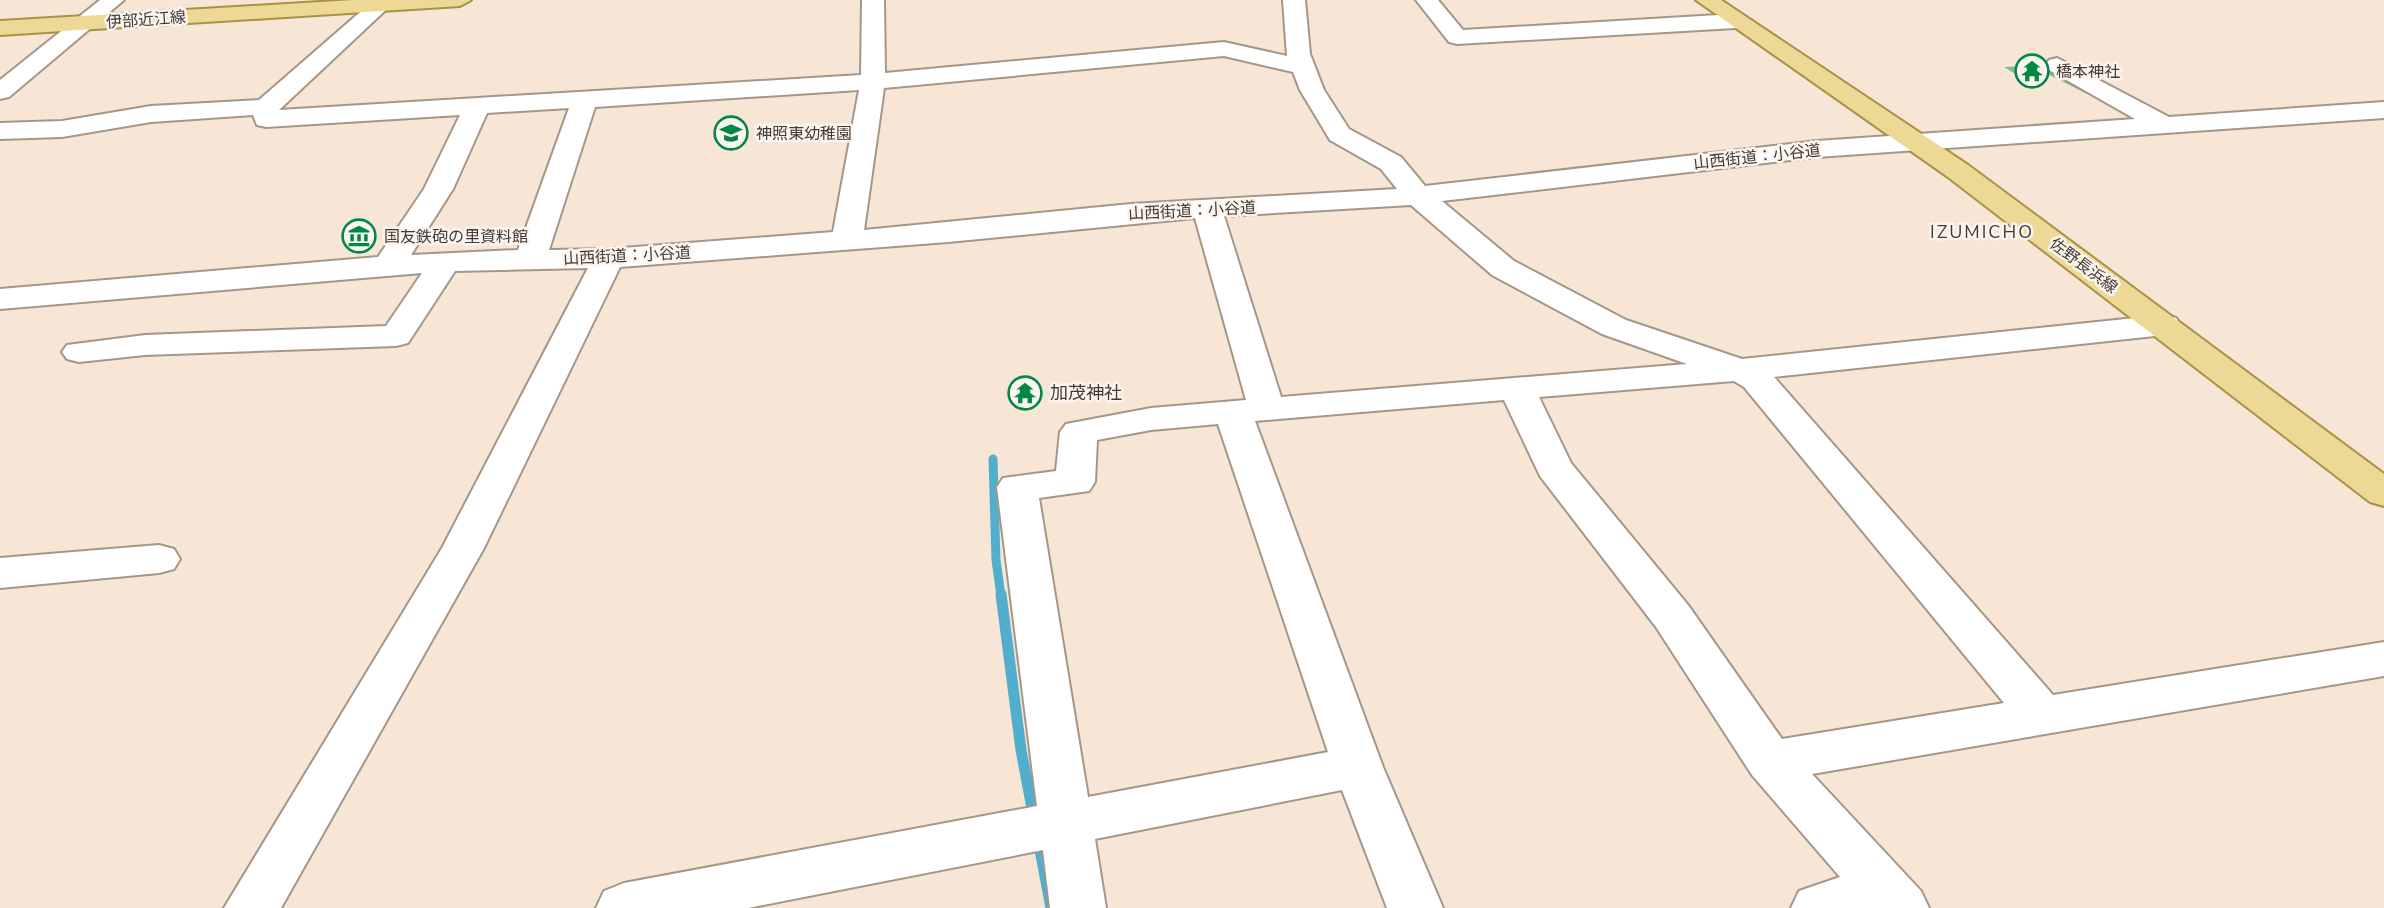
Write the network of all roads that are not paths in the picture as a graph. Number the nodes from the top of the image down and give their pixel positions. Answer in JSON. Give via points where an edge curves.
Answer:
{"nodes":[{"id":1,"x":113,"y":0,"type":"edge"},
{"id":2,"x":460,"y":0,"type":"edge"},
{"id":3,"x":873,"y":0,"type":"edge"},
{"id":4,"x":1294,"y":0,"type":"edge"},
{"id":5,"x":1427,"y":0,"type":"edge"},
{"id":6,"x":1707,"y":0,"type":"edge"},
{"id":7,"x":380,"y":5,"type":"junction"},
{"id":8,"x":1735,"y":21,"type":"junction"},
{"id":9,"x":81,"y":23,"type":"junction"},
{"id":10,"x":0,"y":29,"type":"edge"},
{"id":11,"x":2057,"y":65,"type":"dead end"},
{"id":12,"x":1303,"y":67,"type":"junction"},
{"id":13,"x":873,"y":82,"type":"junction"},
{"id":14,"x":0,"y":92,"type":"edge"},
{"id":15,"x":585,"y":98,"type":"junction"},
{"id":16,"x":477,"y":104,"type":"junction"},
{"id":17,"x":266,"y":107,"type":"junction"},
{"id":18,"x":2384,"y":110,"type":"edge"},
{"id":19,"x":2162,"y":124,"type":"junction"},
{"id":20,"x":0,"y":131,"type":"edge"},
{"id":21,"x":1913,"y":141,"type":"junction"},
{"id":22,"x":1418,"y":196,"type":"junction"},
{"id":23,"x":1207,"y":208,"type":"junction"},
{"id":24,"x":847,"y":240,"type":"junction"},
{"id":25,"x":609,"y":258,"type":"junction"},
{"id":26,"x":530,"y":259,"type":"junction"},
{"id":27,"x":445,"y":262,"type":"junction"},
{"id":28,"x":387,"y":265,"type":"junction"},
{"id":29,"x":0,"y":299,"type":"edge"},
{"id":30,"x":2164,"y":326,"type":"junction"},
{"id":31,"x":79,"y":352,"type":"dead end"},
{"id":32,"x":1739,"y":370,"type":"junction"},
{"id":33,"x":1517,"y":390,"type":"junction"},
{"id":34,"x":1250,"y":412,"type":"junction"},
{"id":35,"x":2384,"y":493,"type":"edge"},
{"id":36,"x":159,"y":559,"type":"dead end"},
{"id":37,"x":0,"y":573,"type":"edge"},
{"id":38,"x":2384,"y":659,"type":"edge"},
{"id":39,"x":2042,"y":716,"type":"junction"},
{"id":40,"x":1770,"y":761,"type":"junction"},
{"id":41,"x":1359,"y":767,"type":"junction"},
{"id":42,"x":1067,"y":825,"type":"junction"},
{"id":43,"x":1891,"y":898,"type":"edge"},
{"id":44,"x":252,"y":908,"type":"edge"},
{"id":45,"x":625,"y":908,"type":"edge"},
{"id":46,"x":1078,"y":908,"type":"edge"},
{"id":47,"x":1415,"y":908,"type":"edge"},
{"id":48,"x":1819,"y":908,"type":"edge"}],
"edges":[{"from":1,"to":9,"type":"street"},
{"from":2,"to":7,"type":"main road","name":"伊部近江線"},
{"from":3,"to":13,"type":"street"},
{"from":4,"to":12,"type":"street"},
{"from":5,"to":8,"type":"street","via":[[1457,37]]},
{"from":6,"to":8,"type":"main road","name":"佐野長浜線"},
{"from":7,"to":9,"type":"main road","name":"伊部近江線"},
{"from":7,"to":17,"type":"street"},
{"from":8,"to":21,"type":"main road","name":"佐野長浜線"},
{"from":9,"to":10,"type":"main road","name":"伊部近江線"},
{"from":9,"to":14,"type":"street"},
{"from":11,"to":19,"type":"street"},
{"from":12,"to":13,"type":"street","via":[[1224,49]]},
{"from":12,"to":22,"type":"street","via":[[1339,134],[1391,163]]},
{"from":13,"to":15,"type":"street"},
{"from":13,"to":24,"type":"street"},
{"from":15,"to":16,"type":"street"},
{"from":15,"to":26,"type":"street"},
{"from":16,"to":17,"type":"street","via":[[266,119]]},
{"from":16,"to":28,"type":"street","via":[[438,195]]},
{"from":17,"to":20,"type":"street","via":[[151,114],[62,129]]},
{"from":18,"to":19,"type":"street","name":"山西街道：小谷道"},
{"from":19,"to":21,"type":"street","name":"山西街道：小谷道"},
{"from":21,"to":22,"type":"street","name":"山西街道：小谷道","via":[[1555,177]]},
{"from":21,"to":30,"type":"main road","name":"佐野長浜線"},
{"from":22,"to":23,"type":"street","name":"山西街道：小谷道"},
{"from":22,"to":32,"type":"street","via":[[1503,268],[1614,327]]},
{"from":23,"to":24,"type":"street","name":"山西街道：小谷道"},
{"from":23,"to":34,"type":"street"},
{"from":24,"to":25,"type":"street","name":"山西街道：小谷道"},
{"from":25,"to":26,"type":"street","name":"山西街道：小谷道"},
{"from":25,"to":44,"type":"street","via":[[463,548]]},
{"from":26,"to":27,"type":"street","name":"山西街道：小谷道"},
{"from":27,"to":28,"type":"street","name":"山西街道：小谷道"},
{"from":27,"to":31,"type":"street","via":[[396,336],[145,345]]},
{"from":28,"to":29,"type":"street","name":"山西街道：小谷道"},
{"from":30,"to":32,"type":"street"},
{"from":30,"to":35,"type":"main road","name":"佐野長浜線"},
{"from":32,"to":33,"type":"street"},
{"from":32,"to":39,"type":"street","via":[[1757,379]]},
{"from":33,"to":34,"type":"street"},
{"from":33,"to":40,"type":"street","via":[[1554,467],[1672,616]]},
{"from":34,"to":41,"type":"street"},
{"from":34,"to":42,"type":"street","via":[[1152,419],[1079,432],[1075,482],[1017,487]]},
{"from":36,"to":37,"type":"street"},
{"from":38,"to":39,"type":"street"},
{"from":39,"to":40,"type":"street"},
{"from":40,"to":43,"type":"street"},
{"from":41,"to":42,"type":"street"},
{"from":41,"to":47,"type":"street"},
{"from":42,"to":45,"type":"street"},
{"from":42,"to":46,"type":"street"},
{"from":43,"to":48,"type":"street"}]}
